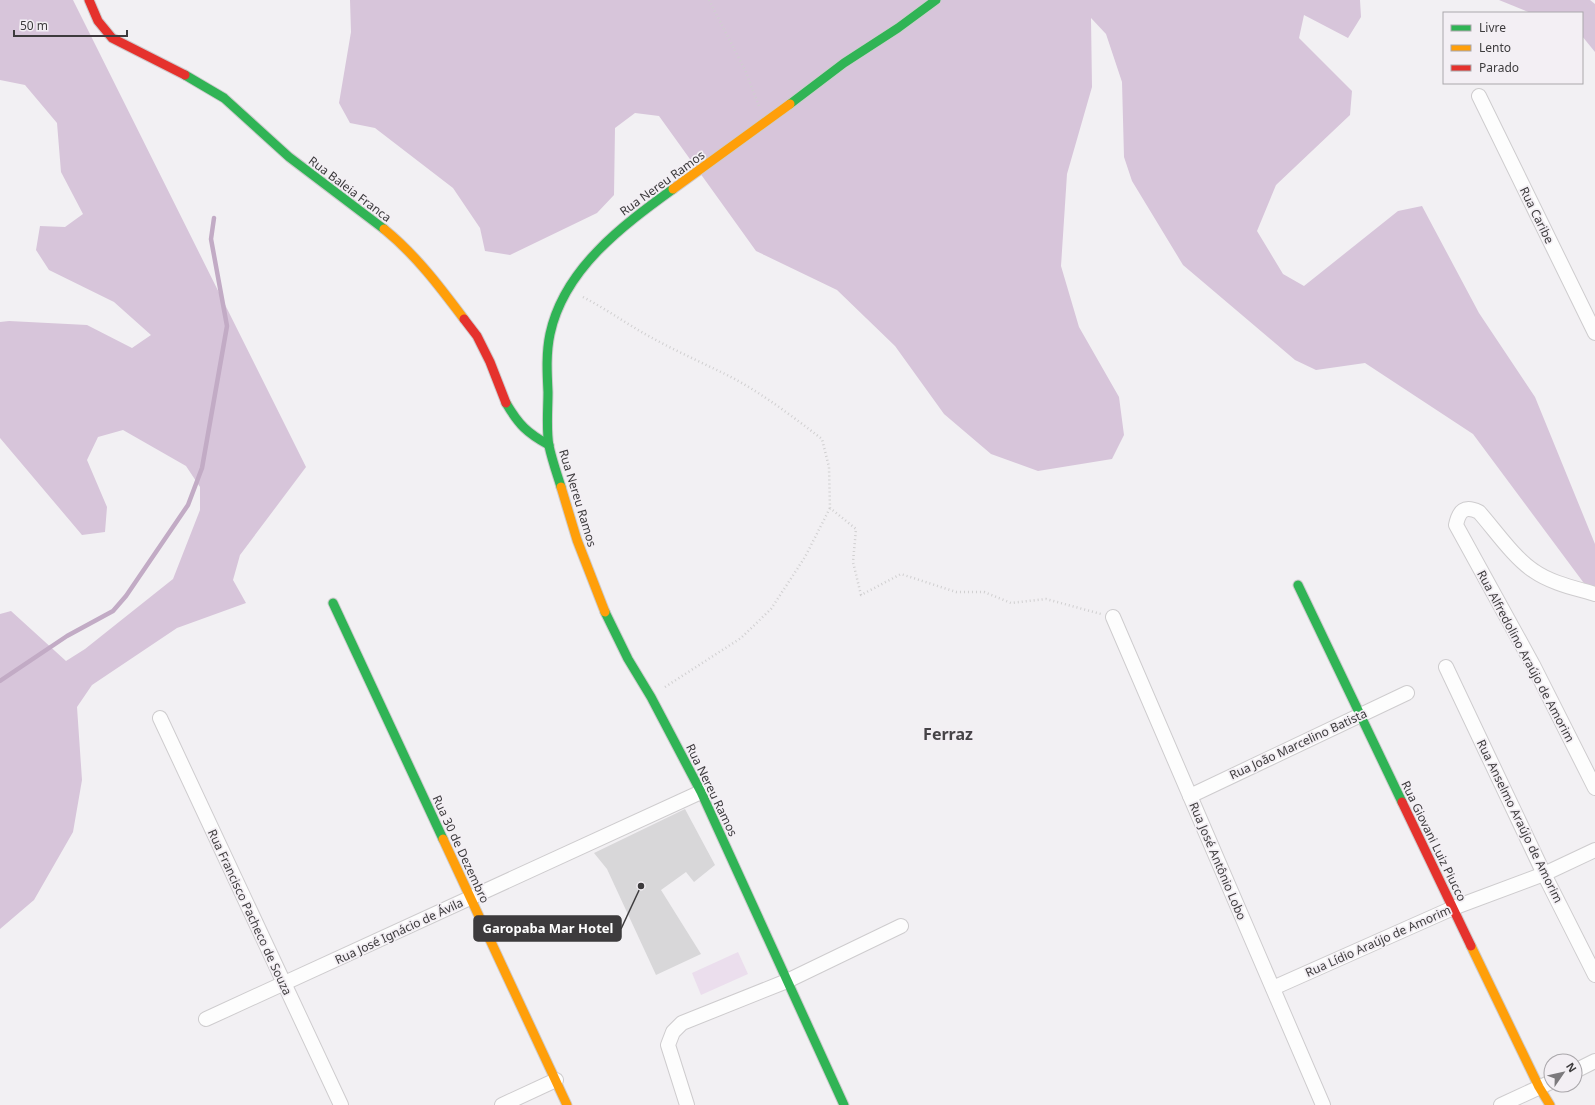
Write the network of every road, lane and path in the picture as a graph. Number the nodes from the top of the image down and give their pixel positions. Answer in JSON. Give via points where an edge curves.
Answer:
{"nodes":[{"id":1,"x":89,"y":0,"type":"edge"},
{"id":2,"x":709,"y":0,"type":"edge"},
{"id":3,"x":936,"y":0,"type":"edge"},
{"id":4,"x":1479,"y":96,"type":"dead end"},
{"id":5,"x":765,"y":123,"type":"junction"},
{"id":6,"x":568,"y":290,"type":"junction"},
{"id":7,"x":1595,"y":333,"type":"edge"},
{"id":8,"x":549,"y":445,"type":"junction"},
{"id":9,"x":830,"y":508,"type":"junction"},
{"id":10,"x":1298,"y":585,"type":"dead end"},
{"id":11,"x":1595,"y":594,"type":"edge"},
{"id":12,"x":333,"y":603,"type":"dead end"},
{"id":13,"x":1113,"y":617,"type":"joint"},
{"id":14,"x":1446,"y":666,"type":"dead end"},
{"id":15,"x":1407,"y":693,"type":"dead end"},
{"id":16,"x":651,"y":697,"type":"junction"},
{"id":17,"x":1360,"y":715,"type":"junction"},
{"id":18,"x":160,"y":718,"type":"dead end"},
{"id":19,"x":1595,"y":788,"type":"edge"},
{"id":20,"x":701,"y":792,"type":"junction"},
{"id":21,"x":1190,"y":796,"type":"junction"},
{"id":22,"x":1595,"y":850,"type":"edge"},
{"id":23,"x":1544,"y":874,"type":"junction"},
{"id":24,"x":470,"y":898,"type":"junction"},
{"id":25,"x":1453,"y":908,"type":"junction"},
{"id":26,"x":901,"y":926,"type":"dead end"},
{"id":27,"x":1595,"y":975,"type":"edge"},
{"id":28,"x":787,"y":981,"type":"junction"},
{"id":29,"x":284,"y":983,"type":"junction"},
{"id":30,"x":1273,"y":988,"type":"junction"},
{"id":31,"x":206,"y":1019,"type":"dead end"},
{"id":32,"x":1595,"y":1061,"type":"edge"},
{"id":33,"x":1583,"y":1067,"type":"edge"},
{"id":34,"x":556,"y":1080,"type":"junction"},
{"id":35,"x":1543,"y":1080,"type":"edge"},
{"id":36,"x":1543,"y":1085,"type":"edge"},
{"id":37,"x":1547,"y":1093,"type":"edge"},
{"id":38,"x":341,"y":1105,"type":"edge"},
{"id":39,"x":502,"y":1105,"type":"edge"},
{"id":40,"x":567,"y":1105,"type":"edge"},
{"id":41,"x":687,"y":1105,"type":"edge"},
{"id":42,"x":844,"y":1105,"type":"edge"},
{"id":43,"x":1323,"y":1105,"type":"edge"},
{"id":44,"x":1500,"y":1105,"type":"edge"},
{"id":45,"x":1550,"y":1105,"type":"edge"}],
"edges":[{"from":1,"to":8,"type":"street","name":"Rua Baleia Franca","via":[[98,21],[112,38],[206,86],[224,98],[289,157],[404,245],[477,336],[504,400],[514,417],[530,435]]},
{"from":2,"to":5,"type":"path","via":[[745,70]]},
{"from":3,"to":5,"type":"street","name":"Rua Nereu Ramos","via":[[844,63]]},
{"from":4,"to":7,"type":"street","name":"Rua Caribe"},
{"from":5,"to":6,"type":"street","name":"Rua Nereu Ramos","via":[[606,241]]},
{"from":6,"to":8,"type":"street","name":"Rua Nereu Ramos","via":[[557,311],[547,355]]},
{"from":6,"to":9,"type":"path","via":[[610,311],[684,356],[730,376],[787,412],[822,439],[829,467]]},
{"from":8,"to":16,"type":"street","name":"Rua Nereu Ramos","via":[[577,540],[600,600],[628,659]]},
{"from":9,"to":13,"type":"path","via":[[856,529],[853,562],[861,595],[901,574],[956,592],[984,592],[1011,602],[1046,599]]},
{"from":9,"to":16,"type":"path","via":[[805,557],[771,609],[741,638]]},
{"from":10,"to":17,"type":"street","name":"Rua Giovani Luiz Piucco"},
{"from":11,"to":19,"type":"street","name":"Rua Alfredolino Araújo de Amorim","via":[[1534,571],[1479,512],[1472,509],[1458,514],[1456,525],[1533,665]]},
{"from":12,"to":24,"type":"street","name":"Rua 30 de Dezembro"},
{"from":13,"to":21,"type":"street","name":"Rua José Antônio Lobo"},
{"from":14,"to":23,"type":"street","name":"Rua Anselmo Araújo de Amorim"},
{"from":15,"to":17,"type":"street","name":"Rua João Marcelino Batista"},
{"from":16,"to":20,"type":"street","name":"Rua Nereu Ramos"},
{"from":17,"to":21,"type":"street","name":"Rua João Marcelino Batista"},
{"from":17,"to":25,"type":"street","name":"Rua Giovani Luiz Piucco"},
{"from":18,"to":29,"type":"street","name":"Rua Francisco Pacheco de Souza"},
{"from":20,"to":24,"type":"street","name":"Rua José Ignácio de Ávila"},
{"from":20,"to":28,"type":"street","name":"Rua Nereu Ramos"},
{"from":21,"to":30,"type":"street","name":"Rua José Antônio Lobo"},
{"from":22,"to":23,"type":"street","name":"Rua Lídio Araújo de Amorim"},
{"from":23,"to":25,"type":"street","name":"Rua Lídio Araújo de Amorim"},
{"from":23,"to":27,"type":"street","name":"Rua Anselmo Araújo de Amorim"},
{"from":24,"to":29,"type":"street","name":"Rua José Ignácio de Ávila"},
{"from":24,"to":34,"type":"street","name":"Rua 30 de Dezembro"},
{"from":25,"to":30,"type":"street","name":"Rua Lídio Araújo de Amorim"},
{"from":25,"to":35,"type":"street","name":"Rua Giovani Luiz Piucco"},
{"from":26,"to":28,"type":"street"},
{"from":28,"to":41,"type":"street","via":[[682,1023],[673,1032],[668,1045]]},
{"from":28,"to":42,"type":"street","name":"Rua Nereu Ramos"},
{"from":29,"to":31,"type":"street","name":"Rua José Ignácio de Ávila"},
{"from":29,"to":38,"type":"street","name":"Rua Francisco Pacheco de Souza"},
{"from":30,"to":43,"type":"street","name":"Rua José Antônio Lobo"},
{"from":32,"to":33,"type":"street"},
{"from":34,"to":39,"type":"street"},
{"from":34,"to":40,"type":"street","name":"Rua 30 de Dezembro"},
{"from":36,"to":44,"type":"street"},
{"from":37,"to":45,"type":"street","name":"Rua Giovani Luiz Piucco"}]}
